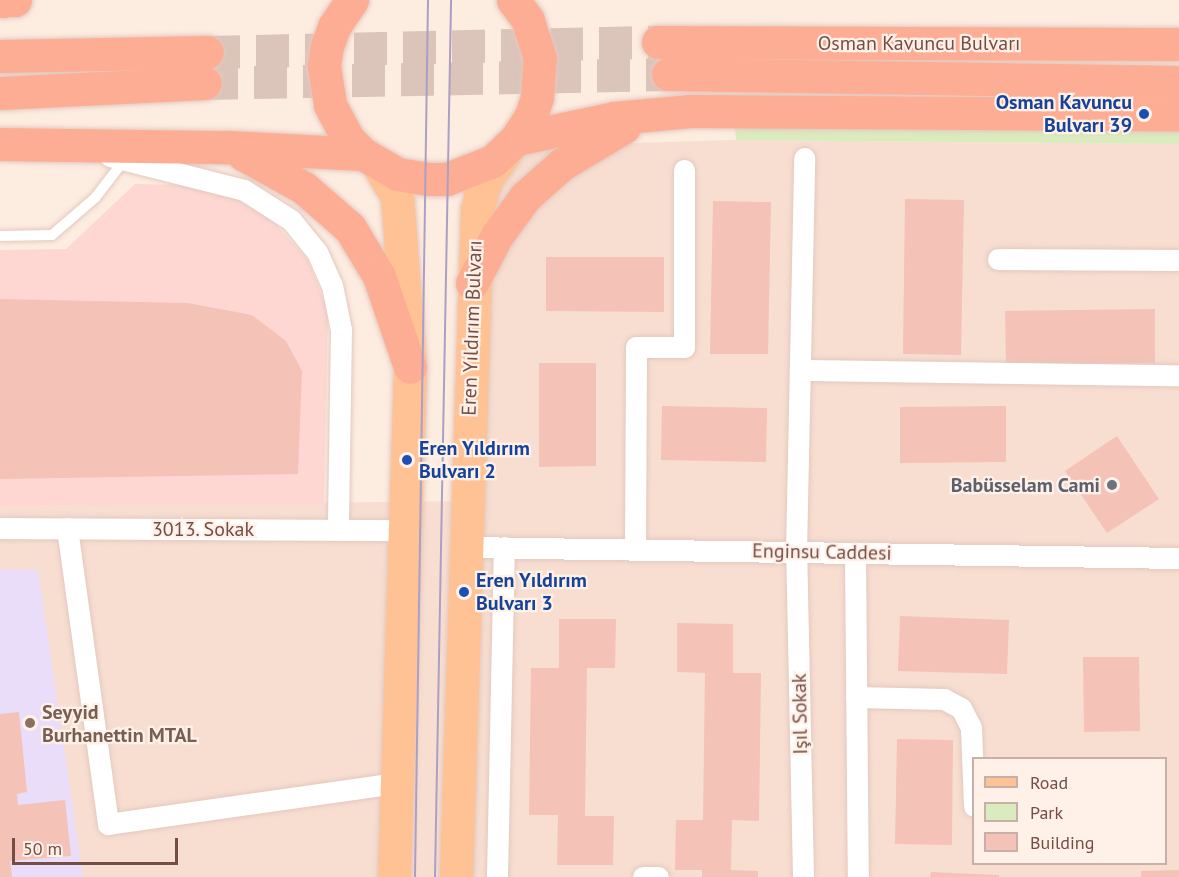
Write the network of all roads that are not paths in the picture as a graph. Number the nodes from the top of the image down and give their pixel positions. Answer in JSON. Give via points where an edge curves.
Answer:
{"nodes":[{"id":1,"x":15,"y":0,"type":"edge"},
{"id":2,"x":352,"y":0,"type":"edge"},
{"id":3,"x":513,"y":0,"type":"edge"},
{"id":4,"x":0,"y":1,"type":"edge"},
{"id":5,"x":658,"y":42,"type":"tunnel mouth"},
{"id":6,"x":1179,"y":44,"type":"edge"},
{"id":7,"x":0,"y":56,"type":"edge"},
{"id":8,"x":668,"y":74,"type":"tunnel mouth"},
{"id":9,"x":1179,"y":82,"type":"edge"},
{"id":10,"x":0,"y":93,"type":"edge"},
{"id":11,"x":652,"y":113,"type":"junction"},
{"id":12,"x":1179,"y":114,"type":"edge"},
{"id":13,"x":0,"y":144,"type":"edge"},
{"id":14,"x":512,"y":144,"type":"junction"},
{"id":15,"x":66,"y":145,"type":"junction"},
{"id":16,"x":228,"y":147,"type":"junction"},
{"id":17,"x":804,"y":158,"type":"dead end"},
{"id":18,"x":125,"y":159,"type":"junction"},
{"id":19,"x":371,"y":160,"type":"junction"},
{"id":20,"x":684,"y":170,"type":"dead end"},
{"id":21,"x":0,"y":236,"type":"edge"},
{"id":22,"x":998,"y":259,"type":"dead end"},
{"id":23,"x":1179,"y":260,"type":"edge"},
{"id":24,"x":472,"y":283,"type":"junction"},
{"id":25,"x":410,"y":367,"type":"junction"},
{"id":26,"x":800,"y":370,"type":"junction"},
{"id":27,"x":1179,"y":375,"type":"edge"},
{"id":28,"x":0,"y":528,"type":"edge"},
{"id":29,"x":67,"y":528,"type":"junction"},
{"id":30,"x":338,"y":530,"type":"junction"},
{"id":31,"x":405,"y":530,"type":"junction"},
{"id":32,"x":465,"y":547,"type":"junction"},
{"id":33,"x":504,"y":547,"type":"junction"},
{"id":34,"x":635,"y":549,"type":"junction"},
{"id":35,"x":796,"y":552,"type":"junction"},
{"id":36,"x":855,"y":553,"type":"junction"},
{"id":37,"x":1179,"y":558,"type":"edge"},
{"id":38,"x":856,"y":697,"type":"junction"},
{"id":39,"x":972,"y":757,"type":"edge"},
{"id":40,"x":397,"y":783,"type":"junction"},
{"id":41,"x":394,"y":877,"type":"edge"},
{"id":42,"x":456,"y":877,"type":"edge"},
{"id":43,"x":497,"y":877,"type":"edge"},
{"id":44,"x":643,"y":877,"type":"edge"},
{"id":45,"x":658,"y":877,"type":"edge"},
{"id":46,"x":803,"y":877,"type":"edge"},
{"id":47,"x":858,"y":877,"type":"edge"}],
"edges":[{"from":1,"to":4,"type":"highway"},
{"from":2,"to":19,"type":"highway","via":[[327,46],[325,86],[338,124]]},
{"from":3,"to":14,"type":"highway","via":[[536,38],[540,68],[531,116]]},
{"from":5,"to":6,"type":"highway","name":"Osman Kavuncu Bulvarı"},
{"from":7,"to":10,"type":"highway","via":[[206,67]]},
{"from":8,"to":9,"type":"highway","name":"Osman Kavuncu Bulvarı"},
{"from":11,"to":12,"type":"highway"},
{"from":11,"to":14,"type":"highway"},
{"from":11,"to":24,"type":"highway","via":[[583,149],[542,180],[496,237]]},
{"from":13,"to":15,"type":"highway"},
{"from":14,"to":19,"type":"highway","via":[[493,161],[447,179],[397,174]]},
{"from":14,"to":24,"type":"main road","name":"Eren Yıldırım Bulvarı","via":[[485,181],[477,209]]},
{"from":15,"to":16,"type":"highway"},
{"from":15,"to":18,"type":"street"},
{"from":16,"to":19,"type":"highway"},
{"from":16,"to":25,"type":"highway","via":[[296,182],[350,228],[379,276]]},
{"from":17,"to":26,"type":"street","name":"Işıl Sokak"},
{"from":18,"to":21,"type":"lane","via":[[95,198],[52,235]]},
{"from":18,"to":30,"type":"street","via":[[244,190],[291,220],[317,252],[332,285],[341,330]]},
{"from":19,"to":25,"type":"main road","via":[[397,196]]},
{"from":20,"to":34,"type":"street","via":[[684,347],[636,347]]},
{"from":22,"to":23,"type":"street"},
{"from":24,"to":32,"type":"main road","name":"Eren Yıldırım Bulvarı"},
{"from":25,"to":31,"type":"main road"},
{"from":26,"to":27,"type":"street"},
{"from":26,"to":35,"type":"street","name":"Işıl Sokak"},
{"from":28,"to":29,"type":"street","name":"3013. Sokak"},
{"from":29,"to":30,"type":"street","name":"3013. Sokak"},
{"from":29,"to":40,"type":"street","via":[[108,824]]},
{"from":30,"to":31,"type":"street","name":"3013. Sokak"},
{"from":31,"to":40,"type":"main road"},
{"from":32,"to":33,"type":"street","name":"Enginsu Caddesi"},
{"from":32,"to":42,"type":"main road","name":"Eren Yıldırım Bulvarı"},
{"from":33,"to":34,"type":"street","name":"Enginsu Caddesi"},
{"from":33,"to":43,"type":"street"},
{"from":34,"to":35,"type":"street","name":"Enginsu Caddesi"},
{"from":35,"to":36,"type":"street","name":"Enginsu Caddesi"},
{"from":35,"to":46,"type":"street","name":"Işıl Sokak"},
{"from":36,"to":37,"type":"street","name":"Enginsu Caddesi"},
{"from":36,"to":38,"type":"street"},
{"from":38,"to":39,"type":"street","via":[[944,699],[961,708],[971,728]]},
{"from":38,"to":47,"type":"street"},
{"from":40,"to":41,"type":"main road"},
{"from":44,"to":45,"type":"street"}]}
